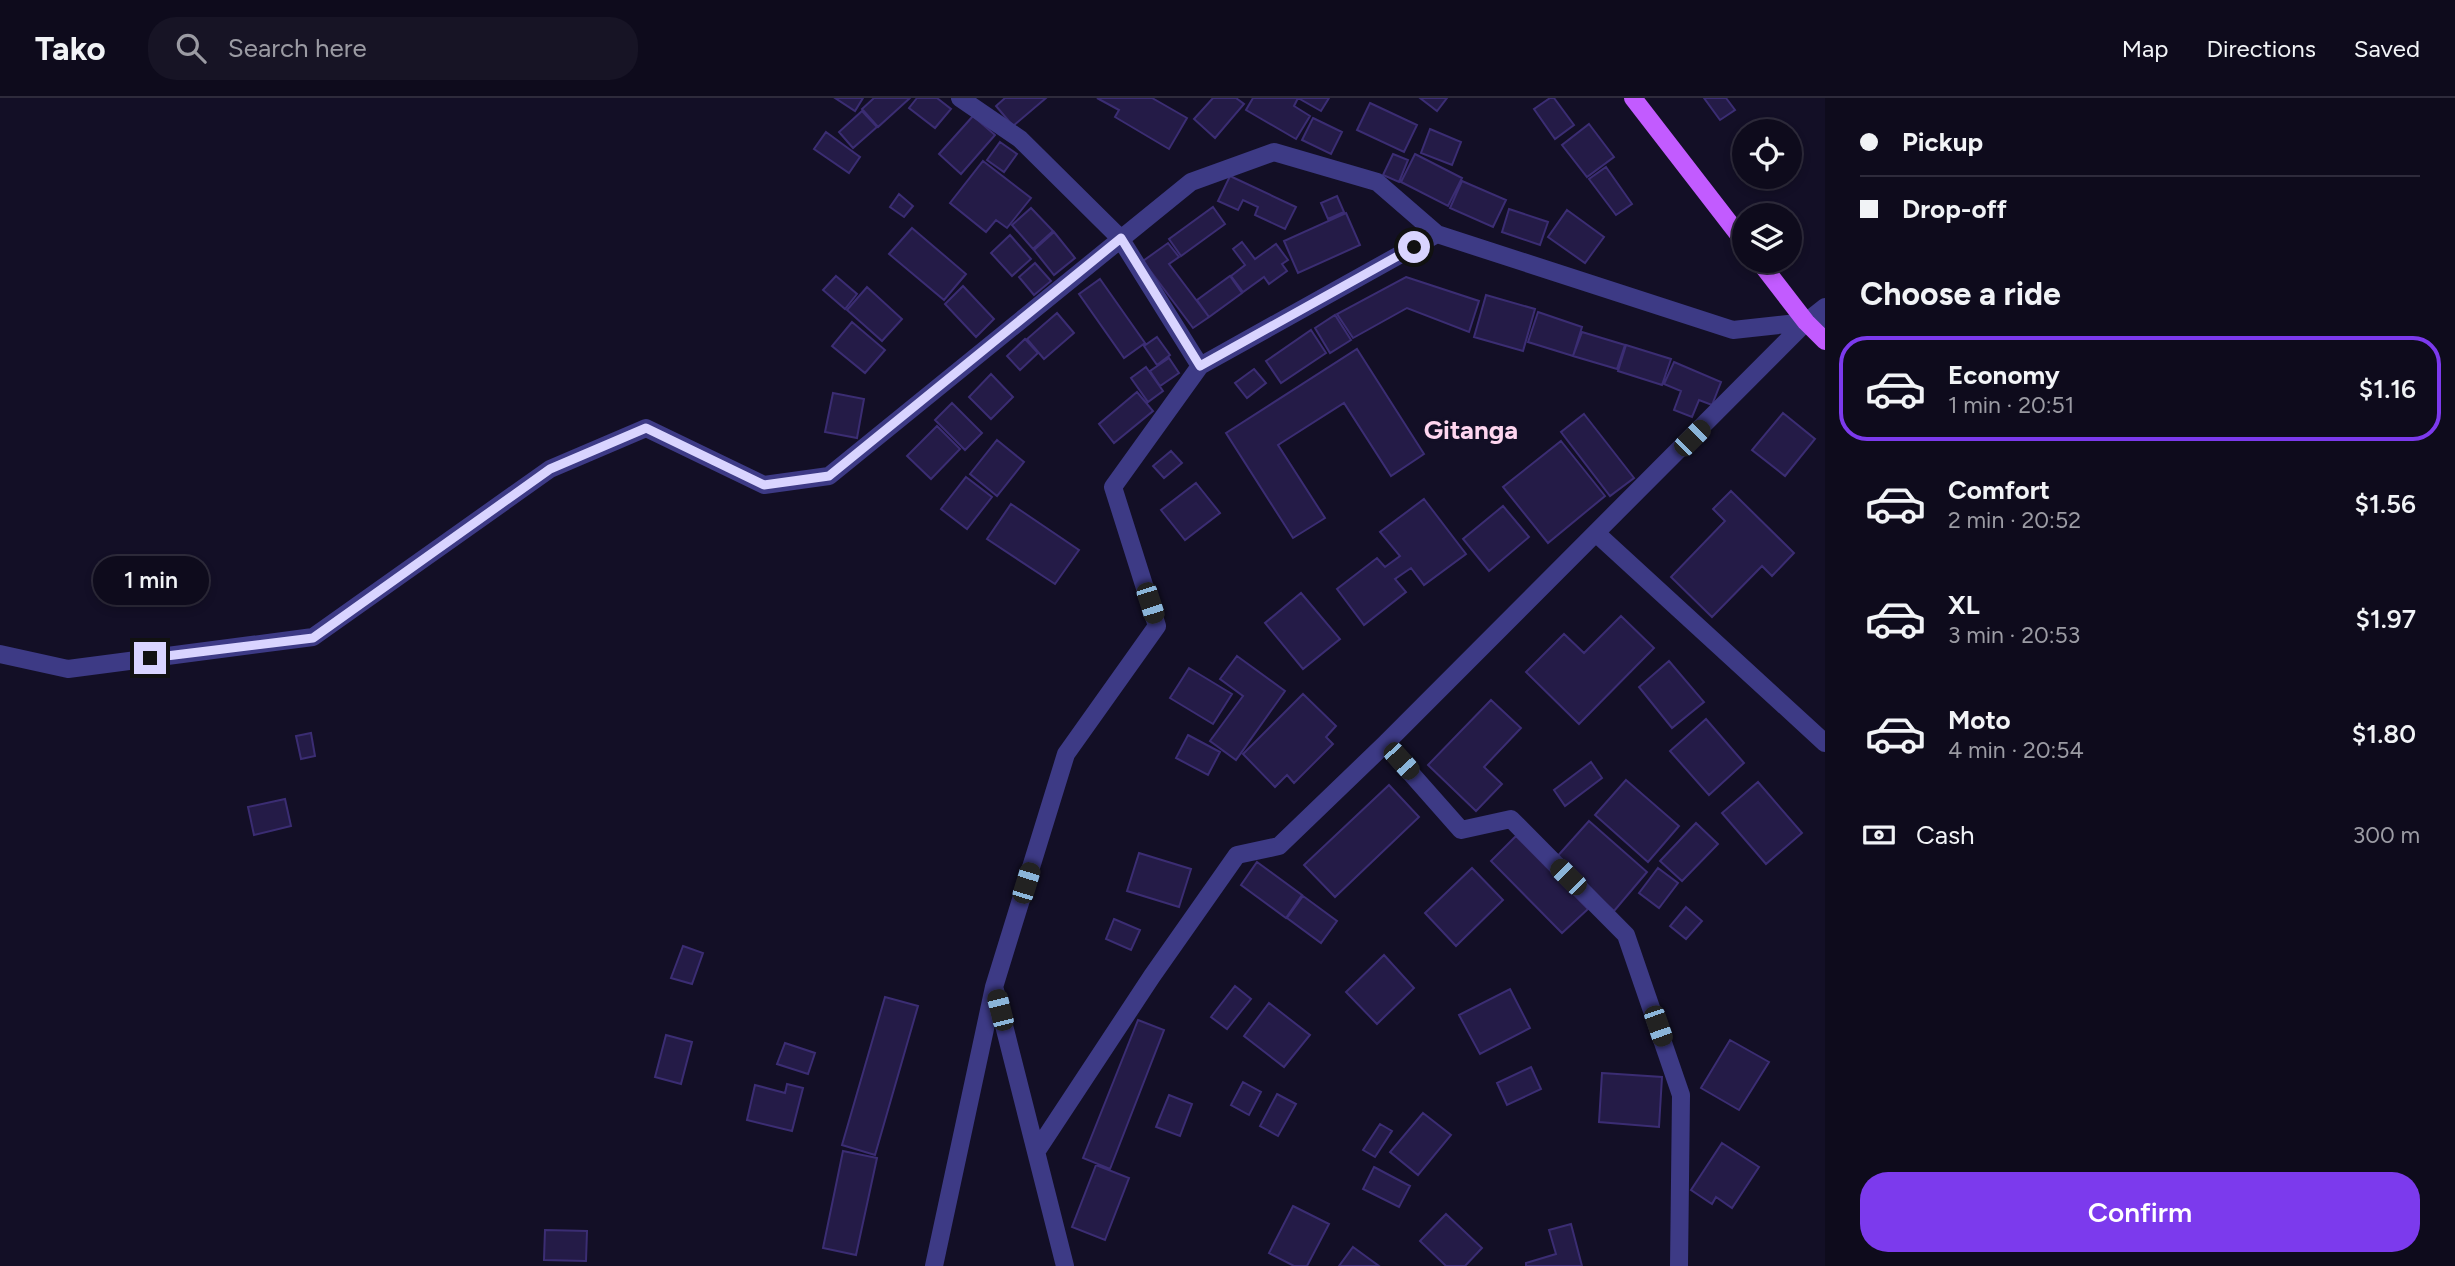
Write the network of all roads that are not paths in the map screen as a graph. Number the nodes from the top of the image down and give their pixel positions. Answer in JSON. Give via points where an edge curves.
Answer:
{"nodes":[{"id":1,"x":960,"y":98,"type":"edge"},
{"id":2,"x":1633,"y":98,"type":"edge"},
{"id":3,"x":1732,"y":226,"type":"edge"},
{"id":4,"x":1437,"y":234,"type":"junction"},
{"id":5,"x":1121,"y":238,"type":"junction"},
{"id":6,"x":1768,"y":273,"type":"edge"},
{"id":7,"x":1825,"y":307,"type":"edge"},
{"id":8,"x":1806,"y":323,"type":"junction"},
{"id":9,"x":1825,"y":326,"type":"edge"},
{"id":10,"x":1825,"y":341,"type":"edge"},
{"id":11,"x":1200,"y":366,"type":"junction"},
{"id":12,"x":1596,"y":533,"type":"junction"},
{"id":13,"x":0,"y":654,"type":"edge"},
{"id":14,"x":1825,"y":743,"type":"edge"},
{"id":15,"x":1385,"y":744,"type":"junction"},
{"id":16,"x":994,"y":987,"type":"junction"},
{"id":17,"x":1036,"y":1152,"type":"junction"},
{"id":18,"x":934,"y":1266,"type":"edge"},
{"id":19,"x":1065,"y":1266,"type":"edge"},
{"id":20,"x":1679,"y":1266,"type":"edge"}],
"edges":[{"from":1,"to":5,"type":"street","via":[[1020,139]]},
{"from":2,"to":3,"type":"main road"},
{"from":4,"to":5,"type":"street","via":[[1377,182],[1275,152],[1191,182]]},
{"from":4,"to":8,"type":"street","via":[[1733,330]]},
{"from":4,"to":11,"type":"street"},
{"from":5,"to":11,"type":"street"},
{"from":5,"to":13,"type":"street","via":[[829,476],[764,485],[646,428],[550,469],[313,638],[68,669]]},
{"from":6,"to":8,"type":"main road"},
{"from":7,"to":8,"type":"street"},
{"from":8,"to":9,"type":"street"},
{"from":8,"to":10,"type":"main road"},
{"from":8,"to":12,"type":"street"},
{"from":11,"to":16,"type":"street","via":[[1113,487],[1157,626],[1066,754]]},
{"from":12,"to":14,"type":"street"},
{"from":12,"to":15,"type":"street"},
{"from":15,"to":17,"type":"street","via":[[1279,846],[1237,855]]},
{"from":15,"to":20,"type":"street","via":[[1461,830],[1511,819],[1626,935],[1681,1095]]},
{"from":16,"to":17,"type":"street"},
{"from":16,"to":18,"type":"street"},
{"from":17,"to":19,"type":"street"}]}
